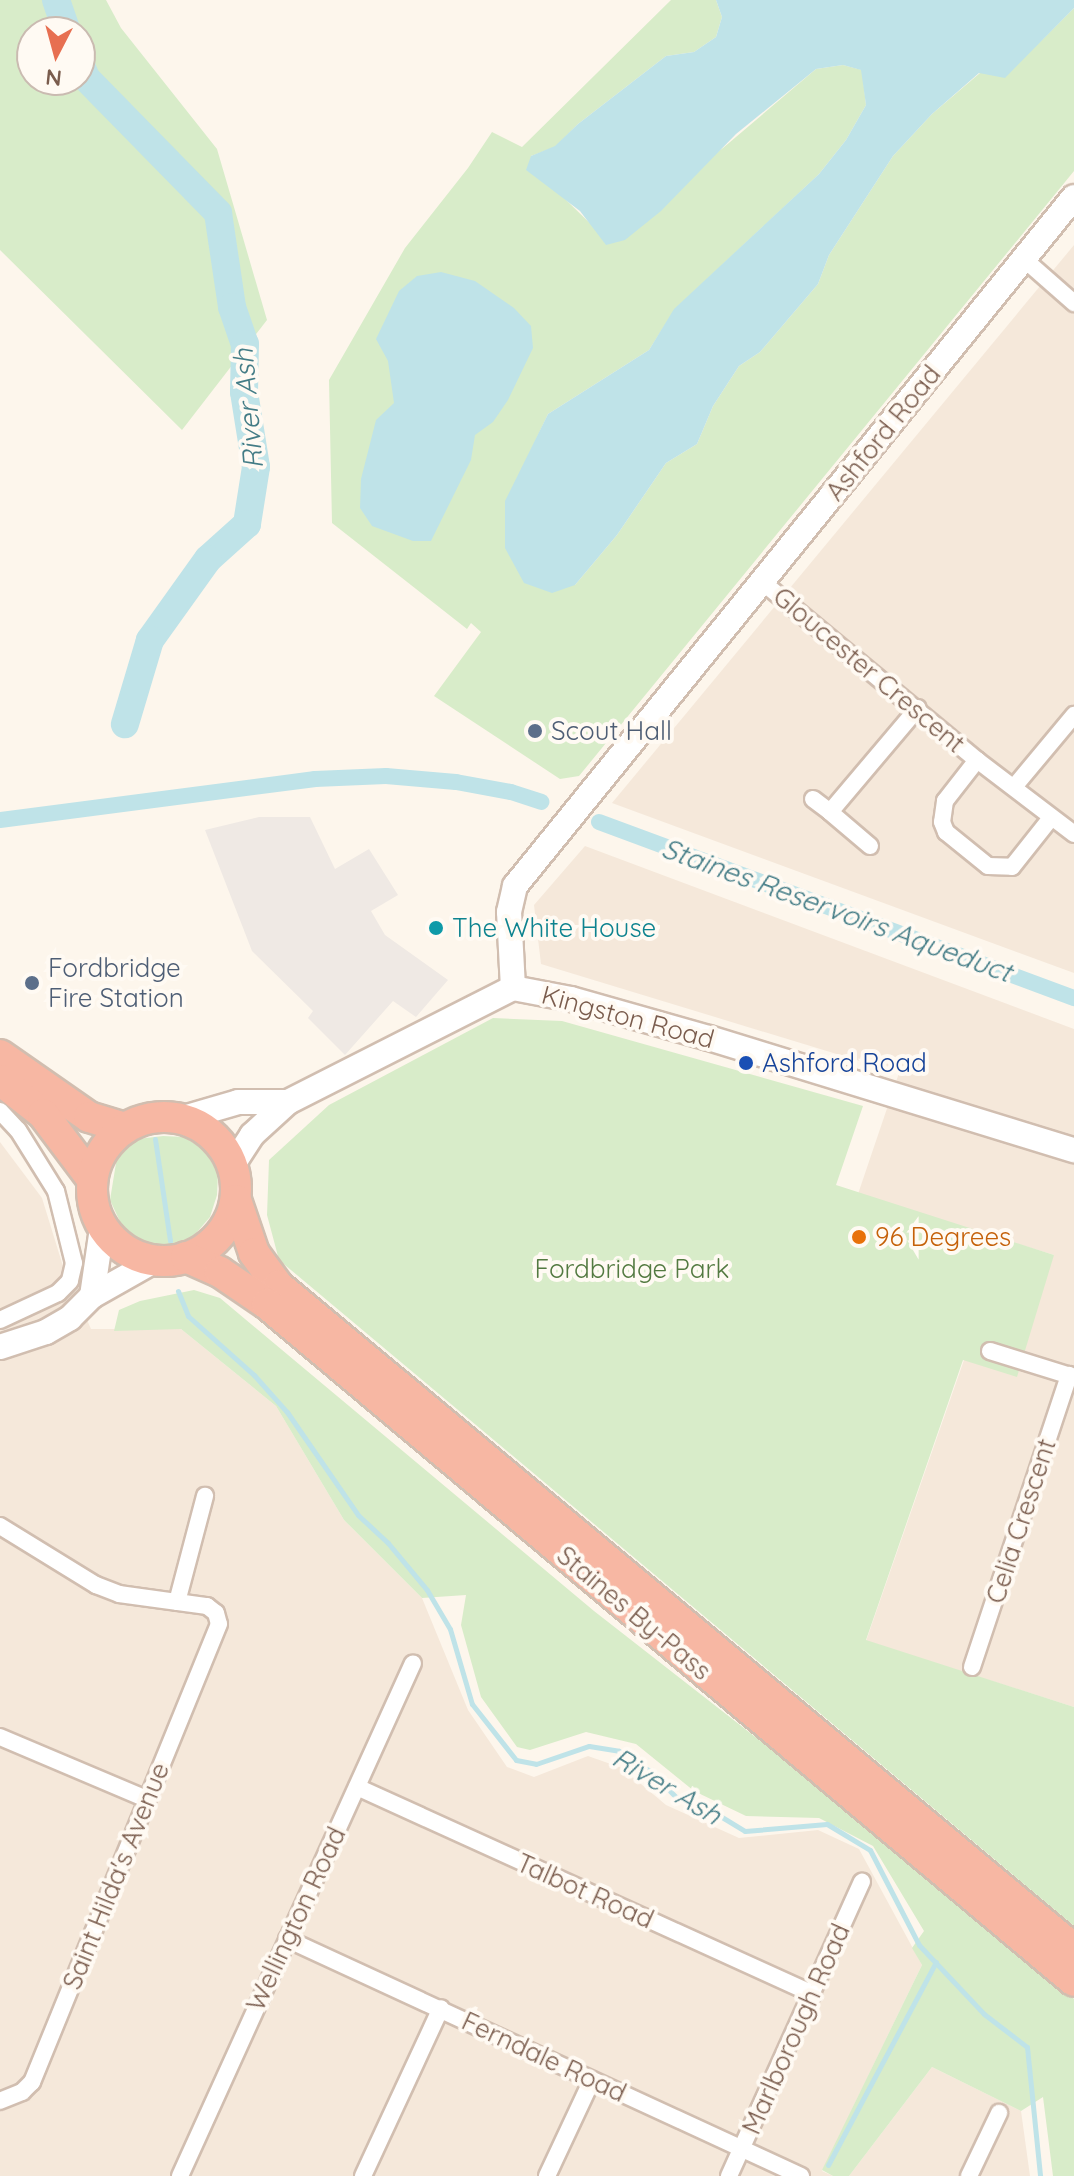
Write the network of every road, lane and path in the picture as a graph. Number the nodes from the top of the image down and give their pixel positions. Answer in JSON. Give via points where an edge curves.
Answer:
{"nodes":[{"id":1,"x":1074,"y":197,"type":"edge"},
{"id":2,"x":1024,"y":259,"type":"junction"},
{"id":3,"x":1074,"y":303,"type":"edge"},
{"id":4,"x":760,"y":580,"type":"junction"},
{"id":5,"x":918,"y":708,"type":"junction"},
{"id":6,"x":1074,"y":715,"type":"edge"},
{"id":7,"x":977,"y":760,"type":"junction"},
{"id":8,"x":1014,"y":787,"type":"junction"},
{"id":9,"x":813,"y":799,"type":"dead end"},
{"id":10,"x":830,"y":812,"type":"junction"},
{"id":11,"x":1050,"y":819,"type":"junction"},
{"id":12,"x":1074,"y":834,"type":"edge"},
{"id":13,"x":870,"y":846,"type":"dead end"},
{"id":14,"x":513,"y":988,"type":"junction"},
{"id":15,"x":0,"y":1055,"type":"edge"},
{"id":16,"x":0,"y":1080,"type":"edge"},
{"id":17,"x":288,"y":1102,"type":"junction"},
{"id":18,"x":0,"y":1111,"type":"edge"},
{"id":19,"x":180,"y":1119,"type":"junction"},
{"id":20,"x":125,"y":1128,"type":"junction"},
{"id":21,"x":1074,"y":1150,"type":"edge"},
{"id":22,"x":232,"y":1166,"type":"junction"},
{"id":23,"x":92,"y":1179,"type":"junction"},
{"id":24,"x":236,"y":1200,"type":"junction"},
{"id":25,"x":102,"y":1228,"type":"junction"},
{"id":26,"x":186,"y":1257,"type":"junction"},
{"id":27,"x":154,"y":1261,"type":"junction"},
{"id":28,"x":92,"y":1296,"type":"junction"},
{"id":29,"x":0,"y":1320,"type":"edge"},
{"id":30,"x":0,"y":1347,"type":"edge"},
{"id":31,"x":990,"y":1351,"type":"dead end"},
{"id":32,"x":1072,"y":1376,"type":"edge"},
{"id":33,"x":205,"y":1496,"type":"dead end"},
{"id":34,"x":0,"y":1526,"type":"edge"},
{"id":35,"x":177,"y":1602,"type":"junction"},
{"id":36,"x":413,"y":1663,"type":"dead end"},
{"id":37,"x":972,"y":1667,"type":"dead end"},
{"id":38,"x":0,"y":1737,"type":"edge"},
{"id":39,"x":357,"y":1787,"type":"junction"},
{"id":40,"x":147,"y":1799,"type":"junction"},
{"id":41,"x":862,"y":1882,"type":"dead end"},
{"id":42,"x":287,"y":1939,"type":"junction"},
{"id":43,"x":1074,"y":1949,"type":"edge"},
{"id":44,"x":1074,"y":1981,"type":"edge"},
{"id":45,"x":813,"y":1994,"type":"junction"},
{"id":46,"x":441,"y":2008,"type":"junction"},
{"id":47,"x":592,"y":2080,"type":"junction"},
{"id":48,"x":0,"y":2101,"type":"edge"},
{"id":49,"x":999,"y":2113,"type":"dead end"},
{"id":50,"x":741,"y":2149,"type":"junction"},
{"id":51,"x":180,"y":2176,"type":"edge"},
{"id":52,"x":363,"y":2176,"type":"edge"},
{"id":53,"x":547,"y":2176,"type":"edge"},
{"id":54,"x":729,"y":2176,"type":"edge"},
{"id":55,"x":801,"y":2176,"type":"edge"},
{"id":56,"x":969,"y":2176,"type":"edge"}],
"edges":[{"from":1,"to":2,"type":"main road","name":"Ashford Road"},
{"from":2,"to":3,"type":"street"},
{"from":2,"to":4,"type":"main road","name":"Ashford Road"},
{"from":4,"to":5,"type":"street","name":"Gloucester Crescent"},
{"from":4,"to":14,"type":"main road","name":"Ashford Road","via":[[515,886],[509,912]]},
{"from":5,"to":7,"type":"street","name":"Gloucester Crescent"},
{"from":5,"to":10,"type":"street"},
{"from":6,"to":8,"type":"street"},
{"from":7,"to":8,"type":"street","name":"Gloucester Crescent"},
{"from":7,"to":11,"type":"street","name":"Gloucester Crescent","via":[[941,811],[946,832],[988,866],[1012,867]]},
{"from":8,"to":11,"type":"street","name":"Gloucester Crescent"},
{"from":9,"to":10,"type":"street"},
{"from":10,"to":13,"type":"street"},
{"from":11,"to":12,"type":"street","name":"Gloucester Crescent"},
{"from":14,"to":17,"type":"main road","name":"Kingston Road"},
{"from":14,"to":21,"type":"main road","name":"Kingston Road","via":[[709,1038]]},
{"from":15,"to":20,"type":"highway","via":[[89,1117]]},
{"from":16,"to":23,"type":"highway","via":[[43,1114]]},
{"from":17,"to":19,"type":"main road","name":"Kingston Road","via":[[238,1102]]},
{"from":17,"to":22,"type":"main road","name":"Kingston Road","via":[[252,1135]]},
{"from":18,"to":29,"type":"street","via":[[56,1191],[74,1263],[70,1281],[58,1293]]},
{"from":19,"to":20,"type":"highway","via":[[155,1117]]},
{"from":19,"to":22,"type":"highway","via":[[207,1131]]},
{"from":20,"to":23,"type":"highway","via":[[104,1147]]},
{"from":22,"to":24,"type":"highway"},
{"from":23,"to":25,"type":"highway"},
{"from":24,"to":26,"type":"highway","via":[[213,1243]]},
{"from":24,"to":43,"type":"highway","name":"Staines By-Pass","via":[[254,1253],[278,1286]]},
{"from":25,"to":27,"type":"highway","via":[[130,1254]]},
{"from":25,"to":28,"type":"main road"},
{"from":26,"to":27,"type":"highway"},
{"from":26,"to":44,"type":"highway","name":"Staines By-Pass","via":[[220,1272],[267,1304]]},
{"from":27,"to":28,"type":"main road"},
{"from":28,"to":30,"type":"main road","via":[[46,1332]]},
{"from":31,"to":32,"type":"street","name":"Celia Crescent"},
{"from":32,"to":37,"type":"street","name":"Celia Crescent"},
{"from":33,"to":35,"type":"street"},
{"from":34,"to":35,"type":"street","via":[[96,1585],[119,1594]]},
{"from":35,"to":40,"type":"street","name":"Saint Hilda's Avenue","via":[[207,1606],[219,1624]]},
{"from":36,"to":39,"type":"street","name":"Wellington Road"},
{"from":38,"to":40,"type":"street"},
{"from":39,"to":42,"type":"street","name":"Wellington Road"},
{"from":39,"to":45,"type":"street","name":"Talbot Road"},
{"from":40,"to":48,"type":"street","name":"Saint Hilda's Avenue","via":[[32,2082]]},
{"from":41,"to":45,"type":"street","name":"Marlborough Road"},
{"from":42,"to":46,"type":"street","name":"Ferndale Road"},
{"from":42,"to":51,"type":"street","name":"Wellington Road"},
{"from":45,"to":50,"type":"street","name":"Marlborough Road"},
{"from":46,"to":47,"type":"street","name":"Ferndale Road"},
{"from":46,"to":52,"type":"street"},
{"from":47,"to":50,"type":"street","name":"Ferndale Road"},
{"from":47,"to":53,"type":"street"},
{"from":49,"to":56,"type":"street"},
{"from":50,"to":54,"type":"street","name":"Marlborough Road"},
{"from":50,"to":55,"type":"street","name":"Ferndale Road"}]}
